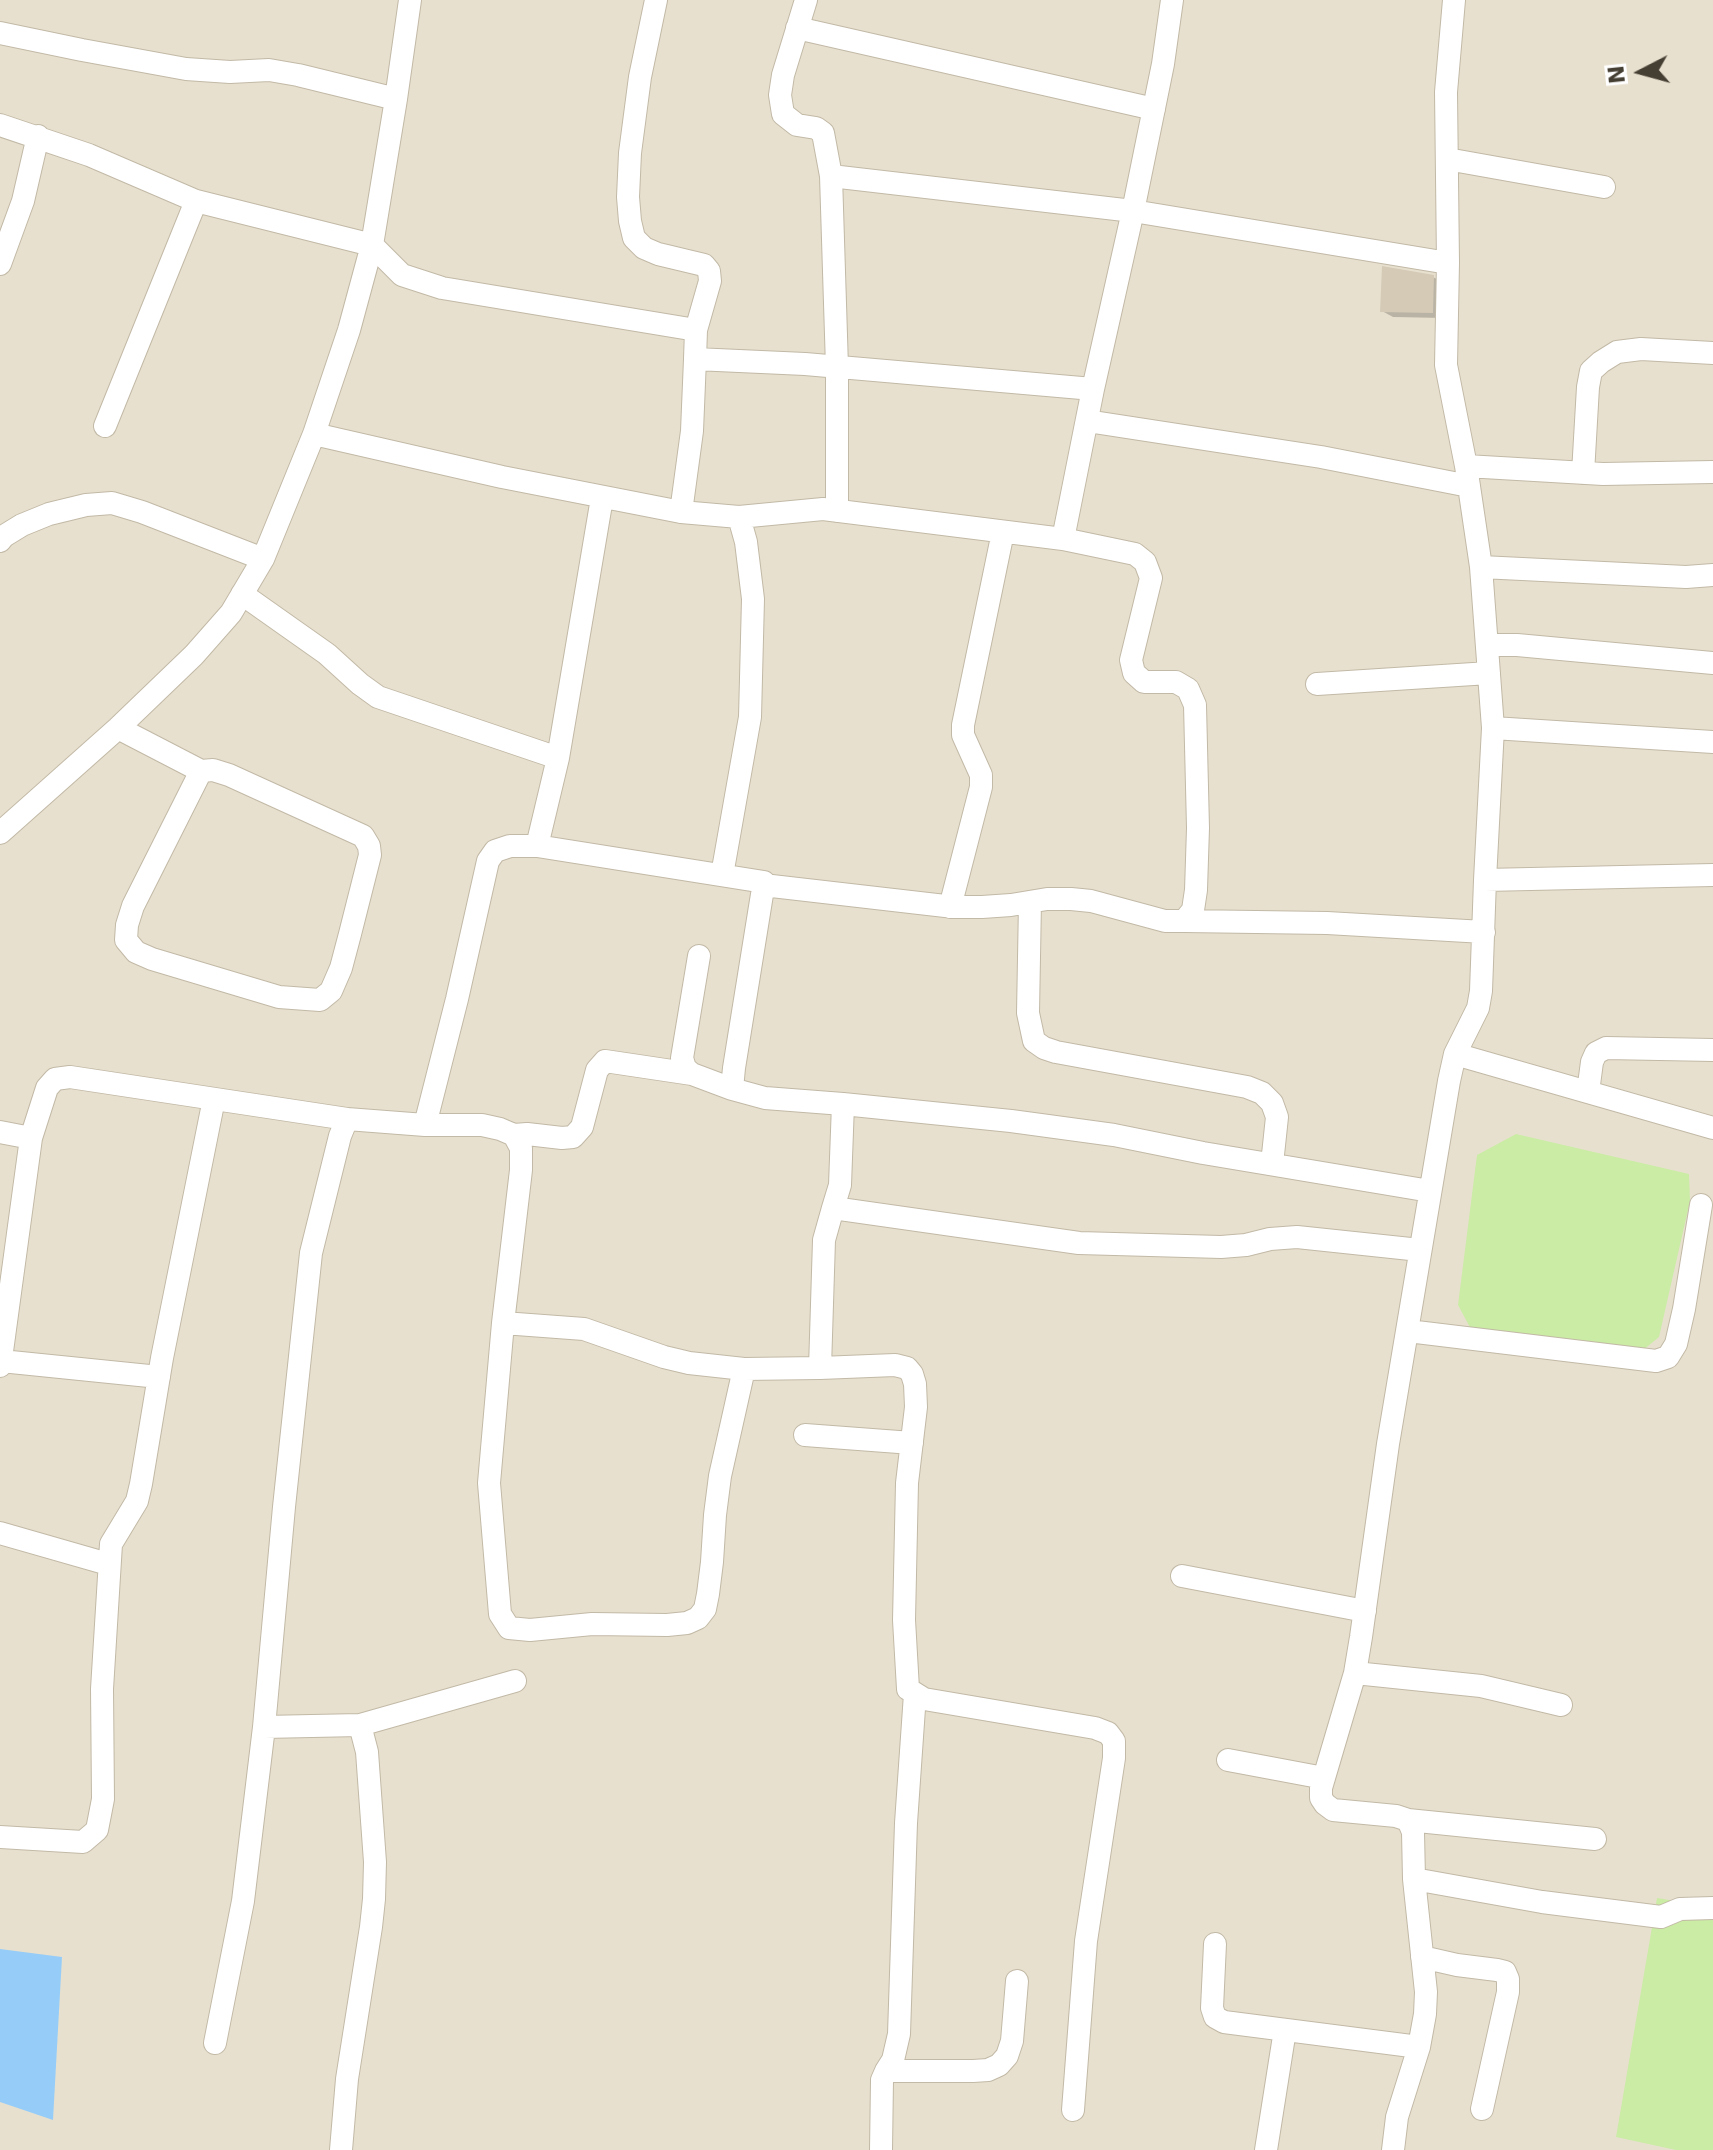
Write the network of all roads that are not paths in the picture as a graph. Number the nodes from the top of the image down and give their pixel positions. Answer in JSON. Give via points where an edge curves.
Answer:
{"nodes":[{"id":1,"x":410,"y":0,"type":"edge"},
{"id":2,"x":656,"y":0,"type":"edge"},
{"id":3,"x":806,"y":0,"type":"edge"},
{"id":4,"x":1172,"y":0,"type":"edge"},
{"id":5,"x":1454,"y":0,"type":"edge"},
{"id":6,"x":797,"y":28,"type":"junction"},
{"id":7,"x":0,"y":33,"type":"edge"},
{"id":8,"x":396,"y":99,"type":"junction"},
{"id":9,"x":1154,"y":109,"type":"junction"},
{"id":10,"x":0,"y":125,"type":"edge"},
{"id":11,"x":38,"y":136,"type":"junction"},
{"id":12,"x":1447,"y":159,"type":"junction"},
{"id":13,"x":831,"y":176,"type":"junction"},
{"id":14,"x":1604,"y":187,"type":"dead end"},
{"id":15,"x":196,"y":201,"type":"junction"},
{"id":16,"x":1133,"y":211,"type":"junction"},
{"id":17,"x":372,"y":245,"type":"junction"},
{"id":18,"x":1448,"y":263,"type":"junction"},
{"id":19,"x":0,"y":264,"type":"edge"},
{"id":20,"x":696,"y":330,"type":"junction"},
{"id":21,"x":1713,"y":353,"type":"edge"},
{"id":22,"x":695,"y":359,"type":"junction"},
{"id":23,"x":837,"y":367,"type":"junction"},
{"id":24,"x":1093,"y":389,"type":"junction"},
{"id":25,"x":1087,"y":421,"type":"junction"},
{"id":26,"x":105,"y":426,"type":"dead end"},
{"id":27,"x":314,"y":434,"type":"junction"},
{"id":28,"x":1713,"y":472,"type":"edge"},
{"id":29,"x":1583,"y":473,"type":"junction"},
{"id":30,"x":1467,"y":476,"type":"junction"},
{"id":31,"x":602,"y":498,"type":"junction"},
{"id":32,"x":837,"y":511,"type":"junction"},
{"id":33,"x":681,"y":512,"type":"junction"},
{"id":34,"x":739,"y":517,"type":"junction"},
{"id":35,"x":1003,"y":532,"type":"junction"},
{"id":36,"x":1,"y":537,"type":"edge"},
{"id":37,"x":1063,"y":539,"type":"junction"},
{"id":38,"x":263,"y":559,"type":"junction"},
{"id":39,"x":1481,"y":567,"type":"junction"},
{"id":40,"x":1713,"y":575,"type":"edge"},
{"id":41,"x":242,"y":594,"type":"junction"},
{"id":42,"x":1487,"y":645,"type":"junction"},
{"id":43,"x":1713,"y":663,"type":"edge"},
{"id":44,"x":1489,"y":673,"type":"junction"},
{"id":45,"x":1317,"y":684,"type":"dead end"},
{"id":46,"x":118,"y":728,"type":"junction"},
{"id":47,"x":1493,"y":728,"type":"junction"},
{"id":48,"x":1713,"y":742,"type":"edge"},
{"id":49,"x":558,"y":758,"type":"junction"},
{"id":50,"x":201,"y":771,"type":"junction"},
{"id":51,"x":0,"y":833,"type":"edge"},
{"id":52,"x":537,"y":846,"type":"junction"},
{"id":53,"x":722,"y":875,"type":"junction"},
{"id":54,"x":1713,"y":875,"type":"edge"},
{"id":55,"x":1485,"y":880,"type":"junction"},
{"id":56,"x":763,"y":885,"type":"junction"},
{"id":57,"x":1030,"y":902,"type":"junction"},
{"id":58,"x":950,"y":907,"type":"junction"},
{"id":59,"x":1184,"y":921,"type":"junction"},
{"id":60,"x":1484,"y":932,"type":"junction"},
{"id":61,"x":699,"y":956,"type":"dead end"},
{"id":62,"x":1713,"y":1050,"type":"edge"},
{"id":63,"x":1455,"y":1054,"type":"junction"},
{"id":64,"x":692,"y":1074,"type":"junction"},
{"id":65,"x":732,"y":1089,"type":"junction"},
{"id":66,"x":1588,"y":1092,"type":"junction"},
{"id":67,"x":214,"y":1099,"type":"junction"},
{"id":68,"x":843,"y":1104,"type":"junction"},
{"id":69,"x":347,"y":1119,"type":"junction"},
{"id":70,"x":425,"y":1125,"type":"junction"},
{"id":71,"x":1713,"y":1128,"type":"edge"},
{"id":72,"x":0,"y":1132,"type":"edge"},
{"id":73,"x":514,"y":1135,"type":"junction"},
{"id":74,"x":31,"y":1138,"type":"junction"},
{"id":75,"x":1272,"y":1164,"type":"junction"},
{"id":76,"x":1430,"y":1191,"type":"junction"},
{"id":77,"x":1701,"y":1205,"type":"dead end"},
{"id":78,"x":833,"y":1208,"type":"junction"},
{"id":79,"x":1420,"y":1250,"type":"junction"},
{"id":80,"x":503,"y":1323,"type":"junction"},
{"id":81,"x":1408,"y":1331,"type":"junction"},
{"id":82,"x":0,"y":1364,"type":"edge"},
{"id":83,"x":820,"y":1368,"type":"junction"},
{"id":84,"x":744,"y":1369,"type":"junction"},
{"id":85,"x":159,"y":1377,"type":"junction"},
{"id":86,"x":805,"y":1435,"type":"dead end"},
{"id":87,"x":912,"y":1443,"type":"junction"},
{"id":88,"x":0,"y":1533,"type":"edge"},
{"id":89,"x":108,"y":1564,"type":"junction"},
{"id":90,"x":1182,"y":1576,"type":"dead end"},
{"id":91,"x":1365,"y":1611,"type":"junction"},
{"id":92,"x":1355,"y":1673,"type":"junction"},
{"id":93,"x":515,"y":1681,"type":"dead end"},
{"id":94,"x":915,"y":1694,"type":"junction"},
{"id":95,"x":1561,"y":1705,"type":"dead end"},
{"id":96,"x":360,"y":1725,"type":"junction"},
{"id":97,"x":264,"y":1727,"type":"junction"},
{"id":98,"x":1228,"y":1760,"type":"dead end"},
{"id":99,"x":1324,"y":1778,"type":"junction"},
{"id":100,"x":1408,"y":1820,"type":"junction"},
{"id":101,"x":0,"y":1837,"type":"edge"},
{"id":102,"x":1595,"y":1839,"type":"dead end"},
{"id":103,"x":1414,"y":1879,"type":"junction"},
{"id":104,"x":1713,"y":1908,"type":"edge"},
{"id":105,"x":1215,"y":1944,"type":"dead end"},
{"id":106,"x":1422,"y":1957,"type":"junction"},
{"id":107,"x":1017,"y":1981,"type":"dead end"},
{"id":108,"x":1285,"y":2030,"type":"junction"},
{"id":109,"x":215,"y":2043,"type":"dead end"},
{"id":110,"x":1419,"y":2047,"type":"junction"},
{"id":111,"x":886,"y":2071,"type":"junction"},
{"id":112,"x":1482,"y":2109,"type":"dead end"},
{"id":113,"x":1073,"y":2110,"type":"dead end"},
{"id":114,"x":341,"y":2150,"type":"edge"},
{"id":115,"x":881,"y":2150,"type":"edge"},
{"id":116,"x":1266,"y":2150,"type":"edge"},
{"id":117,"x":1393,"y":2150,"type":"edge"}],
"edges":[{"from":1,"to":8,"type":"street"},
{"from":2,"to":20,"type":"street","via":[[630,153],[630,221],[634,238],[644,248],[709,271]]},
{"from":3,"to":6,"type":"street"},
{"from":4,"to":9,"type":"street"},
{"from":5,"to":12,"type":"street"},
{"from":6,"to":9,"type":"street"},
{"from":6,"to":13,"type":"street","via":[[783,75],[783,114],[823,133]]},
{"from":7,"to":8,"type":"street","via":[[186,69],[269,70]]},
{"from":8,"to":17,"type":"street"},
{"from":9,"to":16,"type":"street"},
{"from":10,"to":11,"type":"street"},
{"from":11,"to":15,"type":"street"},
{"from":11,"to":19,"type":"street","via":[[23,201]]},
{"from":12,"to":14,"type":"street"},
{"from":12,"to":18,"type":"street"},
{"from":13,"to":16,"type":"street"},
{"from":13,"to":23,"type":"street"},
{"from":15,"to":17,"type":"street"},
{"from":15,"to":26,"type":"street"},
{"from":16,"to":18,"type":"street"},
{"from":16,"to":24,"type":"street"},
{"from":17,"to":20,"type":"street","via":[[402,275],[442,288]]},
{"from":17,"to":27,"type":"street"},
{"from":18,"to":30,"type":"street","via":[[1446,365]]},
{"from":20,"to":22,"type":"street"},
{"from":21,"to":29,"type":"street","via":[[1617,352],[1591,371]]},
{"from":22,"to":23,"type":"street"},
{"from":22,"to":33,"type":"street"},
{"from":23,"to":24,"type":"street"},
{"from":23,"to":32,"type":"street"},
{"from":24,"to":25,"type":"street"},
{"from":25,"to":30,"type":"street"},
{"from":25,"to":37,"type":"street"},
{"from":27,"to":31,"type":"street"},
{"from":27,"to":38,"type":"street"},
{"from":28,"to":29,"type":"street"},
{"from":29,"to":30,"type":"street"},
{"from":30,"to":39,"type":"street"},
{"from":31,"to":33,"type":"street"},
{"from":31,"to":49,"type":"street"},
{"from":32,"to":34,"type":"street"},
{"from":32,"to":35,"type":"street"},
{"from":33,"to":34,"type":"street"},
{"from":34,"to":53,"type":"street","via":[[753,599],[750,717]]},
{"from":35,"to":37,"type":"street"},
{"from":35,"to":58,"type":"street","via":[[963,725],[981,787]]},
{"from":36,"to":38,"type":"street","via":[[49,514],[112,503]]},
{"from":37,"to":59,"type":"street","via":[[1135,554],[1145,562],[1151,578],[1131,660],[1134,673],[1144,682],[1176,682],[1188,689],[1195,705],[1196,890],[1193,910]]},
{"from":38,"to":41,"type":"street"},
{"from":39,"to":40,"type":"street"},
{"from":39,"to":42,"type":"street"},
{"from":41,"to":46,"type":"street","via":[[194,655]]},
{"from":41,"to":49,"type":"street","via":[[378,697]]},
{"from":42,"to":43,"type":"street"},
{"from":42,"to":44,"type":"street"},
{"from":44,"to":45,"type":"street"},
{"from":44,"to":47,"type":"street"},
{"from":46,"to":50,"type":"street"},
{"from":46,"to":51,"type":"street"},
{"from":47,"to":48,"type":"street"},
{"from":47,"to":55,"type":"street"},
{"from":49,"to":52,"type":"street"},
{"from":50,"to":50,"type":"street","via":[[229,775],[363,836],[369,846],[341,968],[331,991],[320,1000],[279,997],[152,959],[126,940],[133,906]]},
{"from":52,"to":53,"type":"street"},
{"from":52,"to":70,"type":"street","via":[[510,846],[495,851],[488,861]]},
{"from":53,"to":56,"type":"street"},
{"from":54,"to":55,"type":"street"},
{"from":55,"to":60,"type":"street"},
{"from":56,"to":58,"type":"street"},
{"from":56,"to":65,"type":"street"},
{"from":57,"to":58,"type":"street"},
{"from":57,"to":59,"type":"street","via":[[1091,901]]},
{"from":57,"to":75,"type":"street","via":[[1028,1013],[1034,1041],[1056,1052],[1262,1093],[1277,1117]]},
{"from":59,"to":60,"type":"street"},
{"from":60,"to":63,"type":"street","via":[[1478,1008]]},
{"from":61,"to":64,"type":"street","via":[[682,1058]]},
{"from":62,"to":66,"type":"street","via":[[1606,1048],[1592,1062]]},
{"from":63,"to":66,"type":"street"},
{"from":63,"to":76,"type":"street"},
{"from":64,"to":65,"type":"street"},
{"from":64,"to":73,"type":"street","via":[[605,1061],[597,1070],[582,1127],[573,1137]]},
{"from":65,"to":68,"type":"street","via":[[765,1098]]},
{"from":66,"to":71,"type":"street"},
{"from":67,"to":69,"type":"street"},
{"from":67,"to":74,"type":"street","via":[[55,1079],[47,1088]]},
{"from":67,"to":85,"type":"street"},
{"from":68,"to":75,"type":"street","via":[[1070,1129]]},
{"from":68,"to":78,"type":"street","via":[[840,1185]]},
{"from":69,"to":70,"type":"street"},
{"from":69,"to":97,"type":"street","via":[[311,1253]]},
{"from":70,"to":73,"type":"street","via":[[482,1125]]},
{"from":72,"to":74,"type":"street"},
{"from":73,"to":80,"type":"street","via":[[521,1148],[521,1170]]},
{"from":74,"to":82,"type":"street"},
{"from":75,"to":76,"type":"street"},
{"from":76,"to":79,"type":"street"},
{"from":77,"to":81,"type":"street","via":[[1681,1321],[1668,1357],[1656,1361]]},
{"from":78,"to":79,"type":"street","via":[[1079,1243],[1221,1247],[1297,1237]]},
{"from":78,"to":83,"type":"street","via":[[824,1240]]},
{"from":79,"to":81,"type":"street"},
{"from":80,"to":84,"type":"street","via":[[584,1329],[664,1357]]},
{"from":80,"to":84,"type":"street","via":[[489,1483],[500,1614],[509,1628],[667,1625],[698,1618],[708,1594],[720,1476]]},
{"from":81,"to":91,"type":"street"},
{"from":82,"to":85,"type":"street"},
{"from":83,"to":84,"type":"street"},
{"from":83,"to":87,"type":"street","via":[[907,1368],[915,1384]]},
{"from":85,"to":89,"type":"street","via":[[137,1501],[111,1544]]},
{"from":86,"to":87,"type":"street"},
{"from":87,"to":94,"type":"street","via":[[904,1620],[906,1680]]},
{"from":88,"to":89,"type":"street"},
{"from":89,"to":101,"type":"street","via":[[103,1799],[97,1830],[83,1842]]},
{"from":90,"to":91,"type":"street"},
{"from":91,"to":92,"type":"street"},
{"from":92,"to":95,"type":"street","via":[[1481,1686]]},
{"from":92,"to":99,"type":"street"},
{"from":93,"to":96,"type":"street"},
{"from":94,"to":111,"type":"street","via":[[899,2034]]},
{"from":94,"to":113,"type":"street","via":[[1095,1728],[1114,1741],[1086,1941]]},
{"from":96,"to":97,"type":"street"},
{"from":96,"to":114,"type":"street","via":[[367,1752],[374,1899]]},
{"from":97,"to":109,"type":"street","via":[[243,1901]]},
{"from":98,"to":99,"type":"street"},
{"from":99,"to":100,"type":"street","via":[[1321,1798],[1333,1810]]},
{"from":100,"to":102,"type":"street"},
{"from":100,"to":103,"type":"street"},
{"from":103,"to":104,"type":"street","via":[[1661,1917],[1680,1909]]},
{"from":103,"to":106,"type":"street"},
{"from":105,"to":108,"type":"street","via":[[1215,2017]]},
{"from":106,"to":110,"type":"street","via":[[1426,1992]]},
{"from":106,"to":112,"type":"street","via":[[1505,1972],[1508,1979]]},
{"from":107,"to":111,"type":"street","via":[[1012,2041],[999,2065],[973,2071]]},
{"from":108,"to":110,"type":"street"},
{"from":108,"to":116,"type":"street"},
{"from":110,"to":117,"type":"street","via":[[1397,2117]]},
{"from":111,"to":115,"type":"street"}]}
